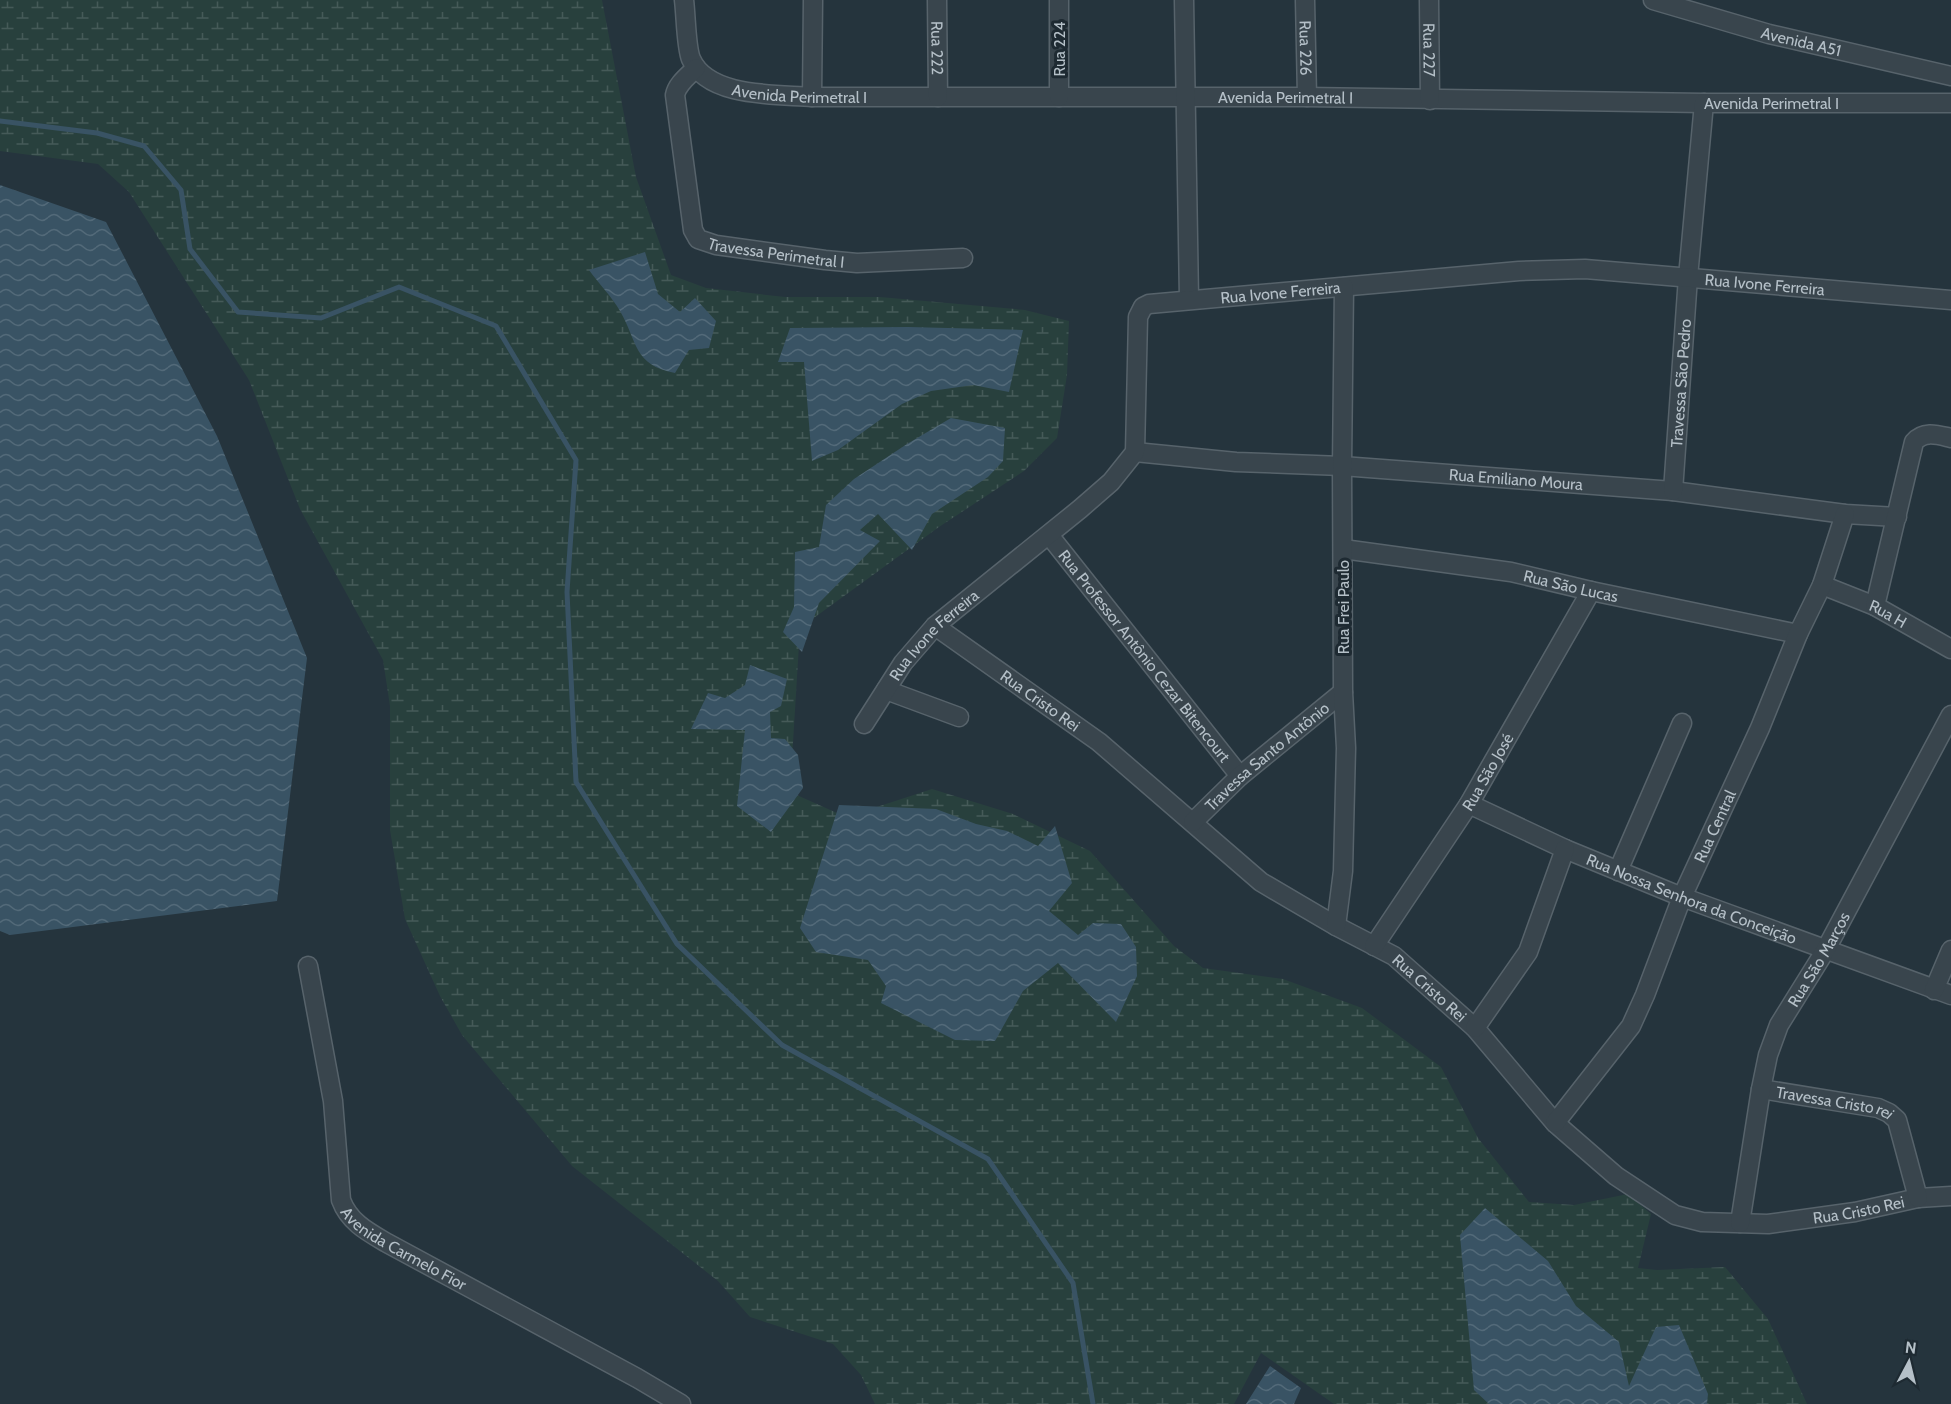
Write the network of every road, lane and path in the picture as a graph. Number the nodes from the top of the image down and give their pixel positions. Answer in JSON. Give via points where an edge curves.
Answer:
{"nodes":[{"id":1,"x":684,"y":0,"type":"edge"},
{"id":2,"x":690,"y":0,"type":"edge"},
{"id":3,"x":813,"y":0,"type":"edge"},
{"id":4,"x":937,"y":0,"type":"edge"},
{"id":5,"x":1059,"y":0,"type":"edge"},
{"id":6,"x":1184,"y":0,"type":"edge"},
{"id":7,"x":1305,"y":0,"type":"edge"},
{"id":8,"x":1429,"y":0,"type":"edge"},
{"id":9,"x":1653,"y":0,"type":"edge"},
{"id":10,"x":690,"y":50,"type":"junction"},
{"id":11,"x":696,"y":68,"type":"junction"},
{"id":12,"x":1951,"y":76,"type":"edge"},
{"id":13,"x":813,"y":97,"type":"junction"},
{"id":14,"x":938,"y":97,"type":"junction"},
{"id":15,"x":1059,"y":97,"type":"junction"},
{"id":16,"x":1186,"y":97,"type":"junction"},
{"id":17,"x":1307,"y":97,"type":"junction"},
{"id":18,"x":1430,"y":100,"type":"junction"},
{"id":19,"x":1704,"y":103,"type":"junction"},
{"id":20,"x":1951,"y":103,"type":"edge"},
{"id":21,"x":963,"y":258,"type":"dead end"},
{"id":22,"x":1688,"y":277,"type":"junction"},
{"id":23,"x":1344,"y":287,"type":"junction"},
{"id":24,"x":1189,"y":299,"type":"junction"},
{"id":25,"x":1951,"y":300,"type":"edge"},
{"id":26,"x":1951,"y":438,"type":"edge"},
{"id":27,"x":1135,"y":452,"type":"junction"},
{"id":28,"x":1342,"y":466,"type":"junction"},
{"id":29,"x":1673,"y":491,"type":"junction"},
{"id":30,"x":1845,"y":514,"type":"junction"},
{"id":31,"x":1897,"y":517,"type":"junction"},
{"id":32,"x":1049,"y":535,"type":"junction"},
{"id":33,"x":1343,"y":549,"type":"junction"},
{"id":34,"x":1822,"y":585,"type":"junction"},
{"id":35,"x":1591,"y":591,"type":"junction"},
{"id":36,"x":1875,"y":606,"type":"junction"},
{"id":37,"x":935,"y":626,"type":"junction"},
{"id":38,"x":1798,"y":634,"type":"junction"},
{"id":39,"x":1951,"y":649,"type":"edge"},
{"id":40,"x":886,"y":690,"type":"junction"},
{"id":41,"x":1343,"y":692,"type":"junction"},
{"id":42,"x":1951,"y":715,"type":"edge"},
{"id":43,"x":959,"y":717,"type":"dead end"},
{"id":44,"x":1682,"y":723,"type":"dead end"},
{"id":45,"x":864,"y":724,"type":"dead end"},
{"id":46,"x":1240,"y":776,"type":"junction"},
{"id":47,"x":1469,"y":804,"type":"junction"},
{"id":48,"x":1193,"y":822,"type":"junction"},
{"id":49,"x":1565,"y":849,"type":"junction"},
{"id":50,"x":1618,"y":871,"type":"junction"},
{"id":51,"x":1682,"y":897,"type":"junction"},
{"id":52,"x":1336,"y":926,"type":"junction"},
{"id":53,"x":1374,"y":946,"type":"junction"},
{"id":54,"x":1951,"y":950,"type":"edge"},
{"id":55,"x":1825,"y":951,"type":"junction"},
{"id":56,"x":308,"y":966,"type":"dead end"},
{"id":57,"x":1943,"y":993,"type":"edge"},
{"id":58,"x":1475,"y":1028,"type":"junction"},
{"id":59,"x":1761,"y":1089,"type":"junction"},
{"id":60,"x":1556,"y":1123,"type":"junction"},
{"id":61,"x":1951,"y":1196,"type":"edge"},
{"id":62,"x":1918,"y":1198,"type":"junction"},
{"id":63,"x":1740,"y":1223,"type":"junction"},
{"id":64,"x":681,"y":1404,"type":"edge"}],
"edges":[{"from":1,"to":10,"type":"street"},
{"from":2,"to":10,"type":"street"},
{"from":3,"to":13,"type":"street"},
{"from":4,"to":14,"type":"street","name":"Rua 222"},
{"from":5,"to":15,"type":"street","name":"Rua 224"},
{"from":6,"to":16,"type":"street"},
{"from":7,"to":17,"type":"street","name":"Rua 226"},
{"from":8,"to":18,"type":"street","name":"Rua 227"},
{"from":9,"to":12,"type":"street","name":"Avenida A51","via":[[1769,34]]},
{"from":10,"to":11,"type":"street"},
{"from":11,"to":13,"type":"street","name":"Avenida Perimetral I","via":[[707,80],[738,90]]},
{"from":11,"to":21,"type":"street","name":"Travessa Perimetral I","via":[[675,95],[693,230],[698,239],[755,252],[857,263]]},
{"from":13,"to":14,"type":"street","name":"Avenida Perimetral I"},
{"from":14,"to":15,"type":"street","name":"Avenida Perimetral I"},
{"from":15,"to":16,"type":"street","name":"Avenida Perimetral I"},
{"from":16,"to":17,"type":"street","name":"Avenida Perimetral I"},
{"from":16,"to":24,"type":"street"},
{"from":17,"to":18,"type":"street","name":"Avenida Perimetral I"},
{"from":18,"to":19,"type":"street","name":"Avenida Perimetral I"},
{"from":19,"to":20,"type":"street","name":"Avenida Perimetral I"},
{"from":19,"to":22,"type":"street","name":"Travessa São Pedro"},
{"from":22,"to":23,"type":"street","name":"Rua Ivone Ferreira","via":[[1557,269]]},
{"from":22,"to":25,"type":"street","name":"Rua Ivone Ferreira"},
{"from":22,"to":29,"type":"street","name":"Travessa São Pedro"},
{"from":23,"to":24,"type":"street","name":"Rua Ivone Ferreira"},
{"from":23,"to":28,"type":"street","name":"Rua Frei Paulo"},
{"from":24,"to":27,"type":"street","name":"Rua Ivone Ferreira","via":[[1149,303],[1140,311],[1136,335]]},
{"from":26,"to":31,"type":"street","via":[[1930,434],[1917,438]]},
{"from":27,"to":28,"type":"street","name":"Rua Emiliano Moura","via":[[1236,462]]},
{"from":27,"to":32,"type":"street","name":"Rua Ivone Ferreira","via":[[1111,482]]},
{"from":28,"to":29,"type":"street","name":"Rua Emiliano Moura"},
{"from":28,"to":33,"type":"street","name":"Rua Frei Paulo"},
{"from":29,"to":30,"type":"street","name":"Rua Emiliano Moura"},
{"from":30,"to":31,"type":"street","name":"Rua Emiliano Moura"},
{"from":30,"to":34,"type":"street","name":"Rua Central"},
{"from":31,"to":36,"type":"street"},
{"from":32,"to":37,"type":"street","name":"Rua Ivone Ferreira"},
{"from":32,"to":46,"type":"street","name":"Rua Professor Antônio Cezar Bitencourt"},
{"from":33,"to":35,"type":"street","name":"Rua São Lucas","via":[[1511,572]]},
{"from":33,"to":41,"type":"street","name":"Rua Frei Paulo"},
{"from":34,"to":36,"type":"street","name":"Rua H"},
{"from":34,"to":38,"type":"street","name":"Rua Central"},
{"from":35,"to":38,"type":"street","name":"Rua São Lucas"},
{"from":35,"to":47,"type":"street","name":"Rua São José"},
{"from":36,"to":39,"type":"street","name":"Rua H"},
{"from":37,"to":40,"type":"street","name":"Rua Ivone Ferreira"},
{"from":37,"to":48,"type":"street","name":"Rua Cristo Rei","via":[[1099,742]]},
{"from":38,"to":51,"type":"street","name":"Rua Central","via":[[1760,728]]},
{"from":40,"to":43,"type":"street"},
{"from":40,"to":45,"type":"street","name":"Rua Ivone Ferreira"},
{"from":41,"to":46,"type":"street","name":"Travessa Santo Antônio"},
{"from":41,"to":52,"type":"street","name":"Rua Frei Paulo","via":[[1343,871]]},
{"from":42,"to":55,"type":"street","name":"Rua São Marços"},
{"from":44,"to":50,"type":"street"},
{"from":46,"to":48,"type":"street","name":"Travessa Santo Antônio"},
{"from":47,"to":49,"type":"street","name":"Rua Nossa Senhora da Conceição"},
{"from":47,"to":53,"type":"street","name":"Rua São José"},
{"from":48,"to":52,"type":"street","name":"Rua Cristo Rei","via":[[1261,882]]},
{"from":49,"to":50,"type":"street","name":"Rua Nossa Senhora da Conceição"},
{"from":49,"to":58,"type":"street","via":[[1528,952]]},
{"from":50,"to":51,"type":"street","name":"Rua Nossa Senhora da Conceição"},
{"from":51,"to":55,"type":"street","name":"Rua Nossa Senhora da Conceição"},
{"from":51,"to":60,"type":"street","name":"Rua Central","via":[[1630,1026]]},
{"from":52,"to":53,"type":"street","name":"Rua Cristo Rei"},
{"from":53,"to":58,"type":"street","name":"Rua Cristo Rei","via":[[1394,956]]},
{"from":54,"to":57,"type":"street"},
{"from":55,"to":57,"type":"street","name":"Rua Nossa Senhora da Conceição"},
{"from":55,"to":59,"type":"street","name":"Rua São Marços","via":[[1779,1025]]},
{"from":56,"to":64,"type":"street","name":"Avenida Carmelo Fior","via":[[333,1101],[341,1200],[354,1221],[387,1243]]},
{"from":58,"to":60,"type":"street","name":"Rua Cristo Rei"},
{"from":59,"to":62,"type":"street","name":"Travessa Cristo rei","via":[[1878,1108],[1888,1113],[1897,1120]]},
{"from":59,"to":63,"type":"street","name":"Rua São Marços"},
{"from":60,"to":63,"type":"street","name":"Rua Cristo Rei","via":[[1616,1176],[1675,1215],[1702,1222]]},
{"from":61,"to":62,"type":"street","name":"Rua Cristo Rei"},
{"from":62,"to":63,"type":"street","name":"Rua Cristo Rei","via":[[1855,1212],[1768,1224]]}]}
